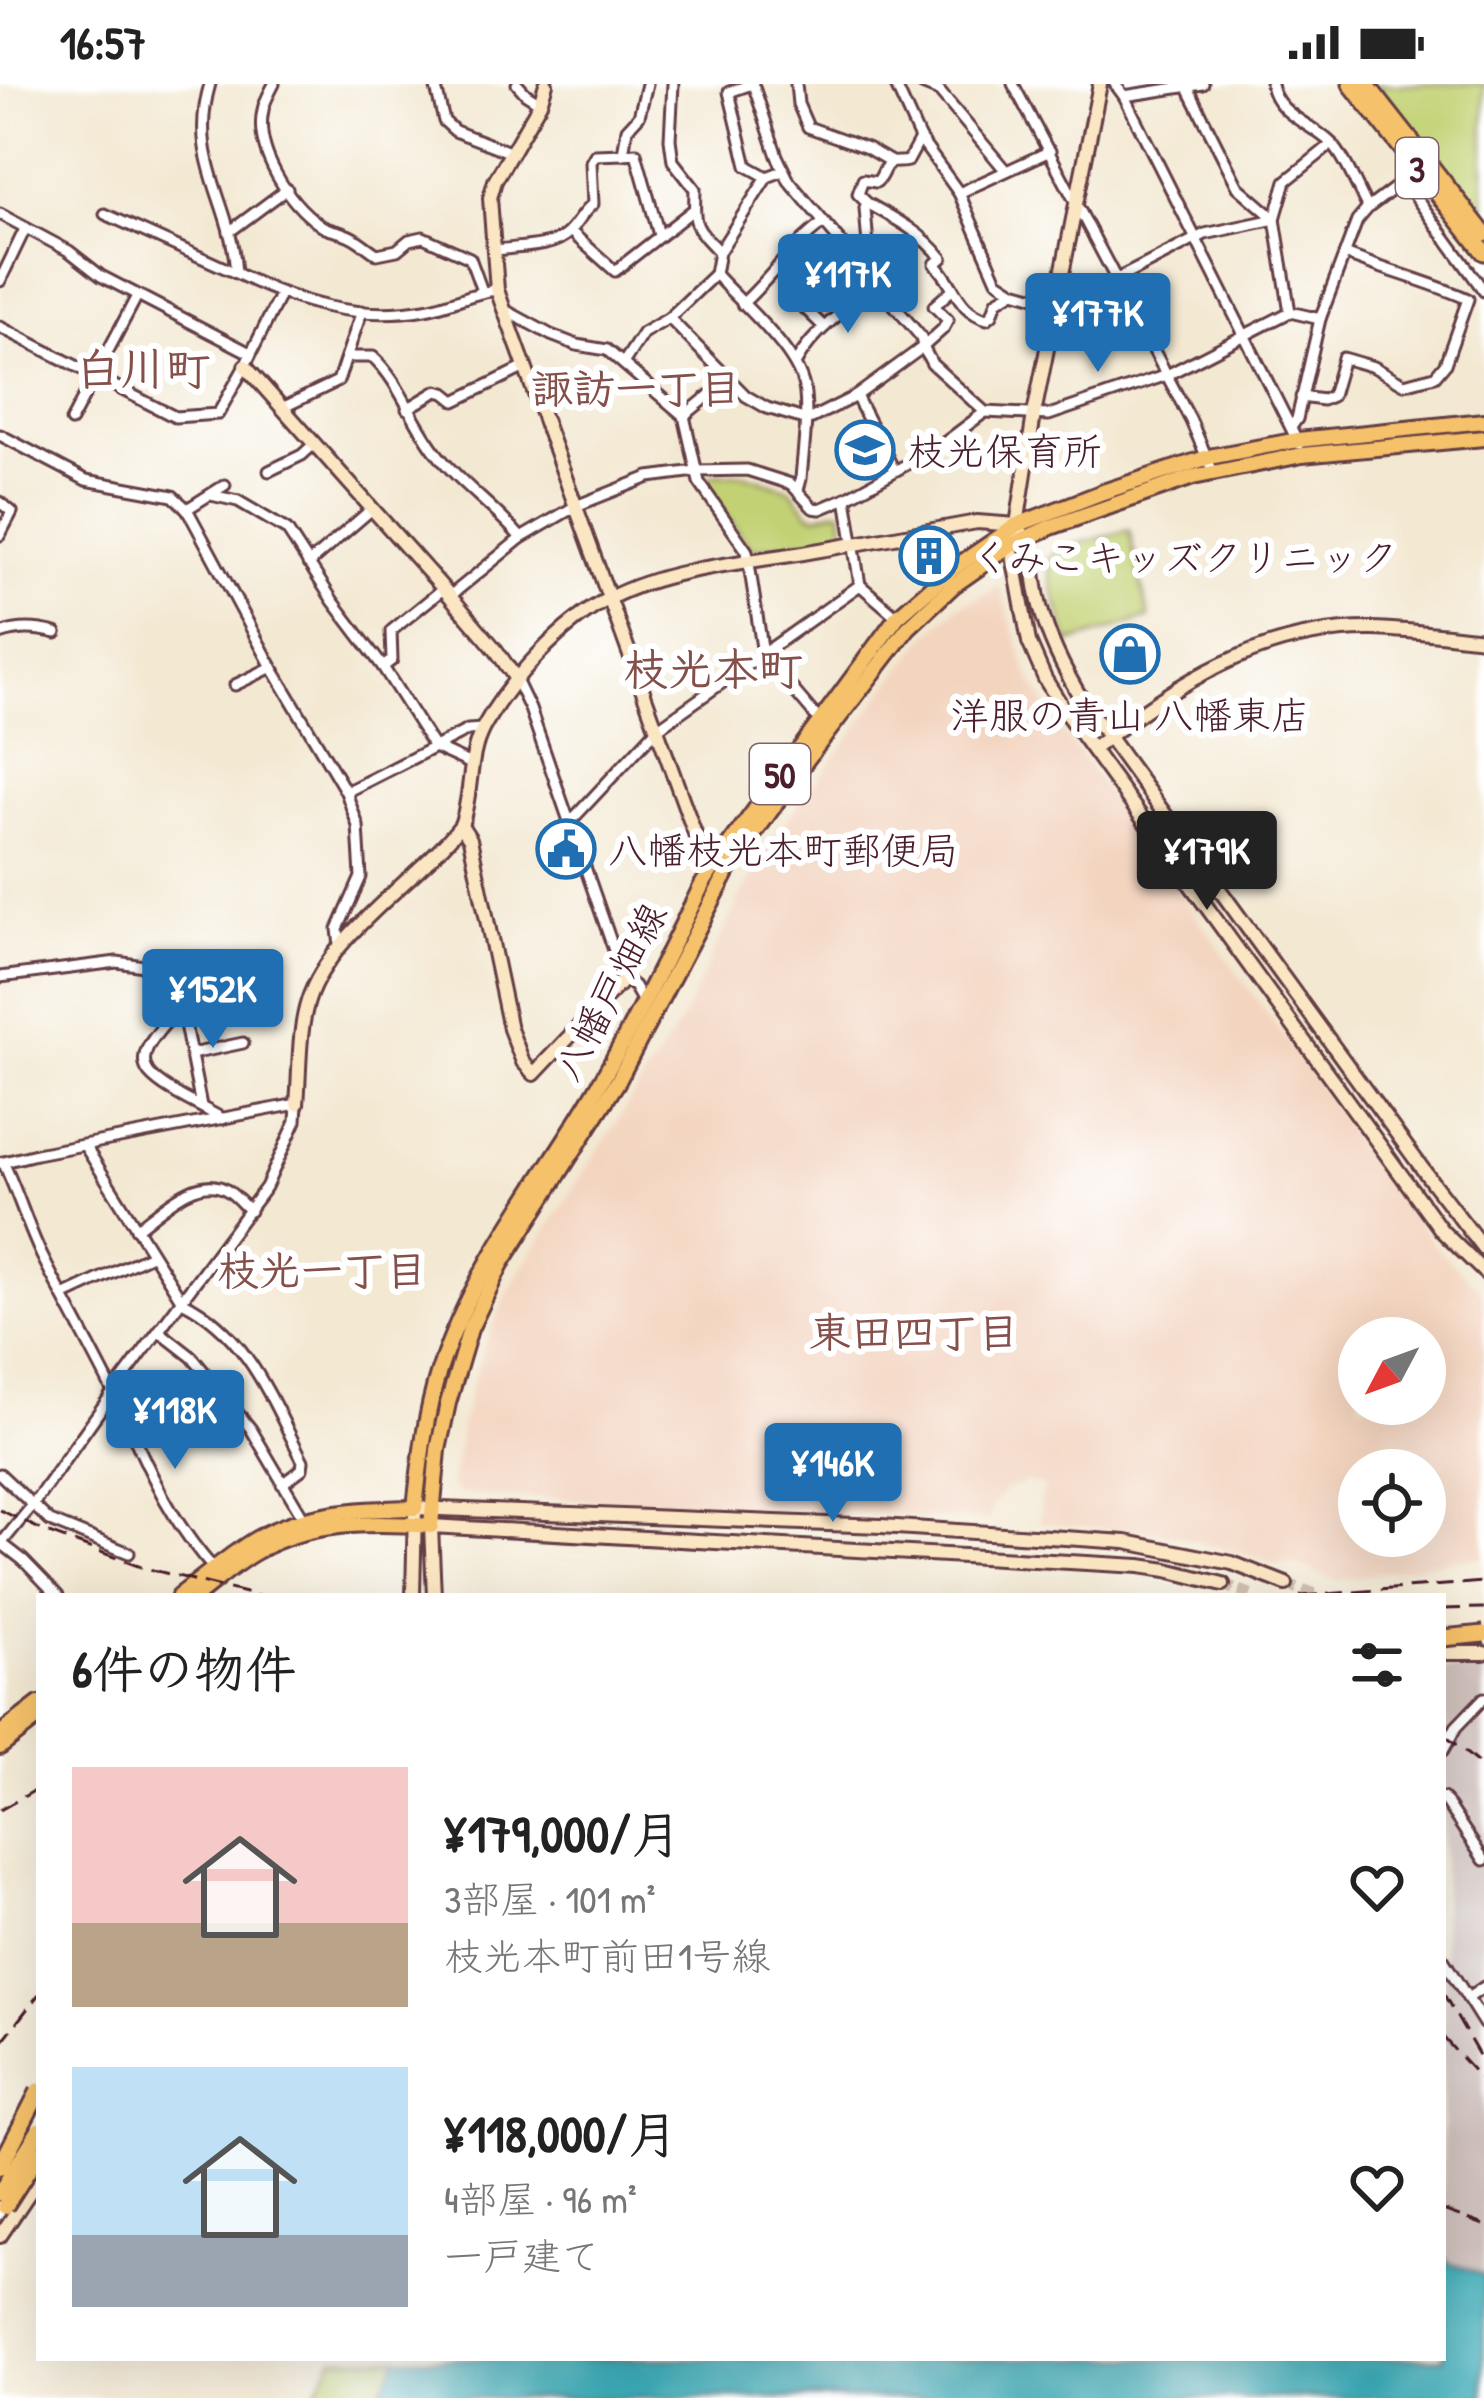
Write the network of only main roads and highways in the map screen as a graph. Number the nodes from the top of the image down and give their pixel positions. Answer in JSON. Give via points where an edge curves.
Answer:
{"nodes":[{"id":1,"x":1351,"y":84,"type":"edge"},
{"id":2,"x":1366,"y":84,"type":"edge"},
{"id":3,"x":1484,"y":234,"type":"edge"},
{"id":4,"x":1484,"y":252,"type":"edge"},
{"id":5,"x":1484,"y":422,"type":"edge"},
{"id":6,"x":1484,"y":438,"type":"edge"},
{"id":7,"x":1297,"y":440,"type":"junction"},
{"id":8,"x":1022,"y":531,"type":"junction"},
{"id":9,"x":722,"y":867,"type":"junction"},
{"id":10,"x":183,"y":1593,"type":"edge"},
{"id":11,"x":200,"y":1593,"type":"edge"},
{"id":12,"x":1484,"y":1635,"type":"edge"},
{"id":13,"x":1446,"y":1638,"type":"edge"},
{"id":14,"x":36,"y":1706,"type":"edge"},
{"id":15,"x":36,"y":1719,"type":"edge"},
{"id":16,"x":0,"y":1734,"type":"edge"},
{"id":17,"x":0,"y":1747,"type":"edge"},
{"id":18,"x":36,"y":2097,"type":"edge"},
{"id":19,"x":36,"y":2110,"type":"edge"},
{"id":20,"x":36,"y":2137,"type":"edge"},
{"id":21,"x":36,"y":2157,"type":"edge"},
{"id":22,"x":2,"y":2162,"type":"edge"},
{"id":23,"x":2,"y":2204,"type":"edge"}],
"edges":[{"from":1,"to":4,"type":"highway","number":"3"},
{"from":2,"to":3,"type":"highway","number":"3"},
{"from":5,"to":7,"type":"main road","name":"八幡戸畑線","number":"50"},
{"from":6,"to":7,"type":"main road","name":"八幡戸畑線","number":"50"},
{"from":7,"to":8,"type":"main road","name":"八幡戸畑線","number":"50"},
{"from":8,"to":9,"type":"main road","name":"八幡戸畑線","number":"50","via":[[908,628]]},
{"from":8,"to":9,"type":"main road","name":"八幡戸畑線","number":"50","via":[[952,569],[897,616]]},
{"from":9,"to":10,"type":"main road","name":"八幡戸畑線","number":"50","via":[[702,884],[594,1094],[466,1305],[434,1390],[415,1508],[304,1519],[256,1539]]},
{"from":9,"to":11,"type":"main road","name":"八幡戸畑線","number":"50","via":[[618,1081],[478,1309],[442,1426],[431,1526],[329,1527],[290,1536]]},
{"from":12,"to":13,"type":"highway","bridge":true},
{"from":14,"to":16,"type":"main road"},
{"from":15,"to":17,"type":"main road"},
{"from":18,"to":22,"type":"highway","bridge":true},
{"from":19,"to":22,"type":"highway","bridge":true},
{"from":20,"to":23,"type":"highway","bridge":true},
{"from":21,"to":23,"type":"highway","bridge":true}]}
